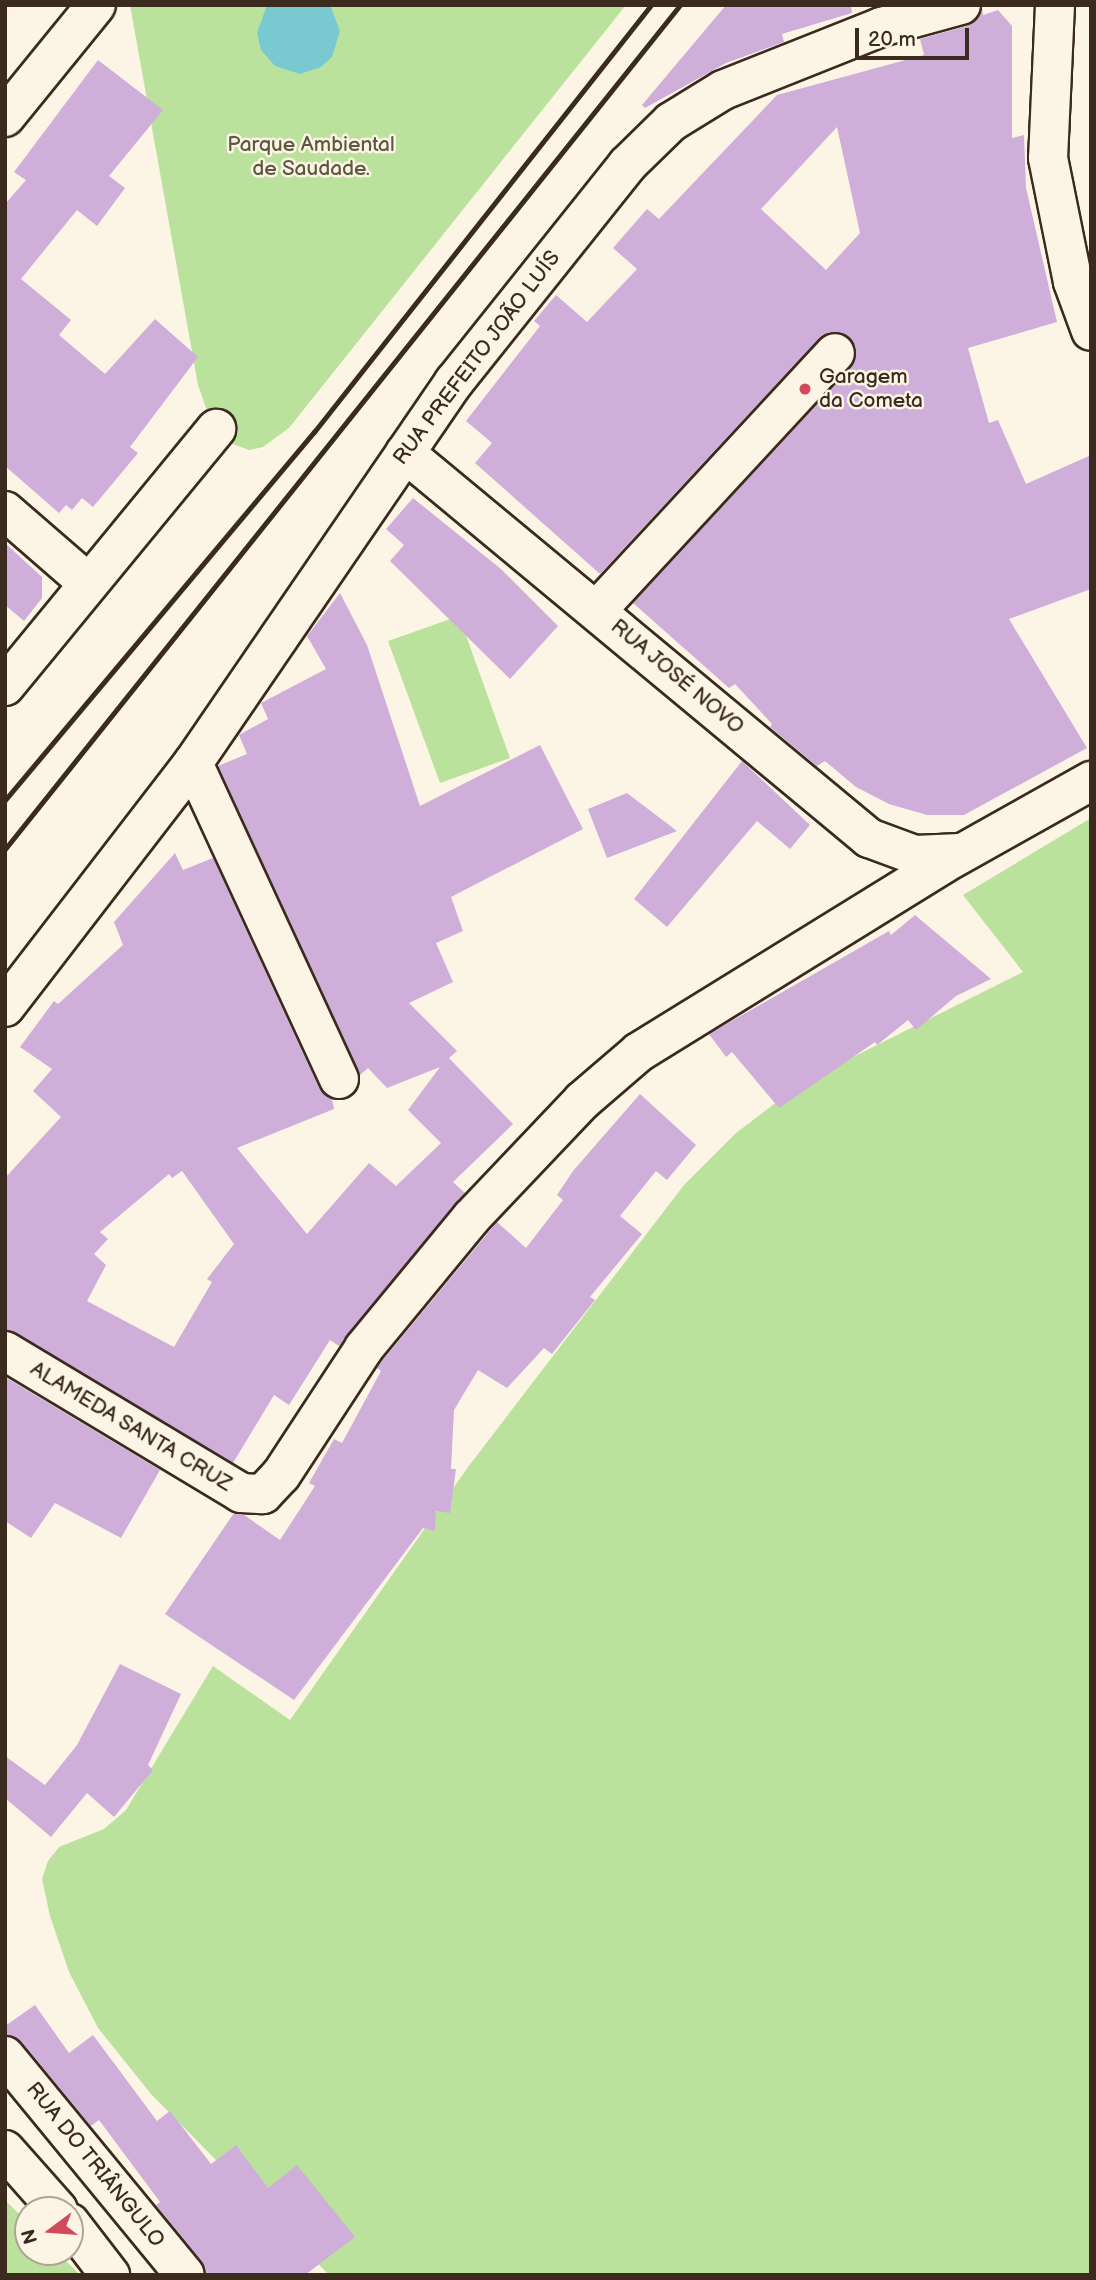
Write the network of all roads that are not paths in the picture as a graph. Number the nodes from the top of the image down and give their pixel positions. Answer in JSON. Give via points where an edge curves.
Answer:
{"nodes":[{"id":1,"x":96,"y":5,"type":"edge"},
{"id":2,"x":961,"y":5,"type":"edge"},
{"id":3,"x":1048,"y":15,"type":"edge"},
{"id":4,"x":5,"y":117,"type":"edge"},
{"id":5,"x":1091,"y":331,"type":"edge"},
{"id":6,"x":835,"y":353,"type":"dead end"},
{"id":7,"x":216,"y":429,"type":"dead end"},
{"id":8,"x":405,"y":453,"type":"junction"},
{"id":9,"x":5,"y":511,"type":"edge"},
{"id":10,"x":88,"y":583,"type":"junction"},
{"id":11,"x":597,"y":610,"type":"junction"},
{"id":12,"x":5,"y":686,"type":"edge"},
{"id":13,"x":193,"y":763,"type":"junction"},
{"id":14,"x":1091,"y":780,"type":"edge"},
{"id":15,"x":955,"y":858,"type":"junction"},
{"id":16,"x":89,"y":895,"type":"junction"},
{"id":17,"x":5,"y":968,"type":"edge"},
{"id":18,"x":5,"y":1007,"type":"edge"},
{"id":19,"x":339,"y":1079,"type":"dead end"},
{"id":20,"x":5,"y":1351,"type":"edge"},
{"id":21,"x":5,"y":2056,"type":"edge"},
{"id":22,"x":5,"y":2150,"type":"edge"},
{"id":23,"x":46,"y":2196,"type":"edge"},
{"id":24,"x":84,"y":2241,"type":"edge"},
{"id":25,"x":110,"y":2275,"type":"edge"},
{"id":26,"x":185,"y":2275,"type":"edge"}],
"edges":[{"from":1,"to":4,"type":"street"},
{"from":2,"to":8,"type":"street","name":"RUA PREFEITO JOÃO LUÍS","via":[[881,27],[773,67],[671,122],[573,229]]},
{"from":3,"to":5,"type":"street","via":[[1048,158],[1073,282]]},
{"from":6,"to":11,"type":"street"},
{"from":7,"to":10,"type":"street"},
{"from":8,"to":11,"type":"street","name":"RUA JOSÉ NOVO"},
{"from":8,"to":13,"type":"street","name":"RUA PREFEITO JOÃO LUÍS"},
{"from":9,"to":10,"type":"street"},
{"from":10,"to":12,"type":"street"},
{"from":11,"to":15,"type":"street","name":"RUA JOSÉ NOVO","via":[[869,838],[915,855]]},
{"from":13,"to":16,"type":"street","name":"RUA PREFEITO JOÃO LUÍS"},
{"from":13,"to":19,"type":"street"},
{"from":14,"to":15,"type":"street","name":"RUA JOSÉ NOVO"},
{"from":15,"to":20,"type":"street","name":"ALAMEDA SANTA CRUZ","via":[[639,1052],[582,1101],[471,1217],[363,1348],[263,1494],[241,1493]]},
{"from":16,"to":17,"type":"street"},
{"from":16,"to":18,"type":"street"},
{"from":21,"to":26,"type":"street","name":"RUA DO TRIÂNGULO"},
{"from":22,"to":23,"type":"street"},
{"from":24,"to":25,"type":"street"}]}
